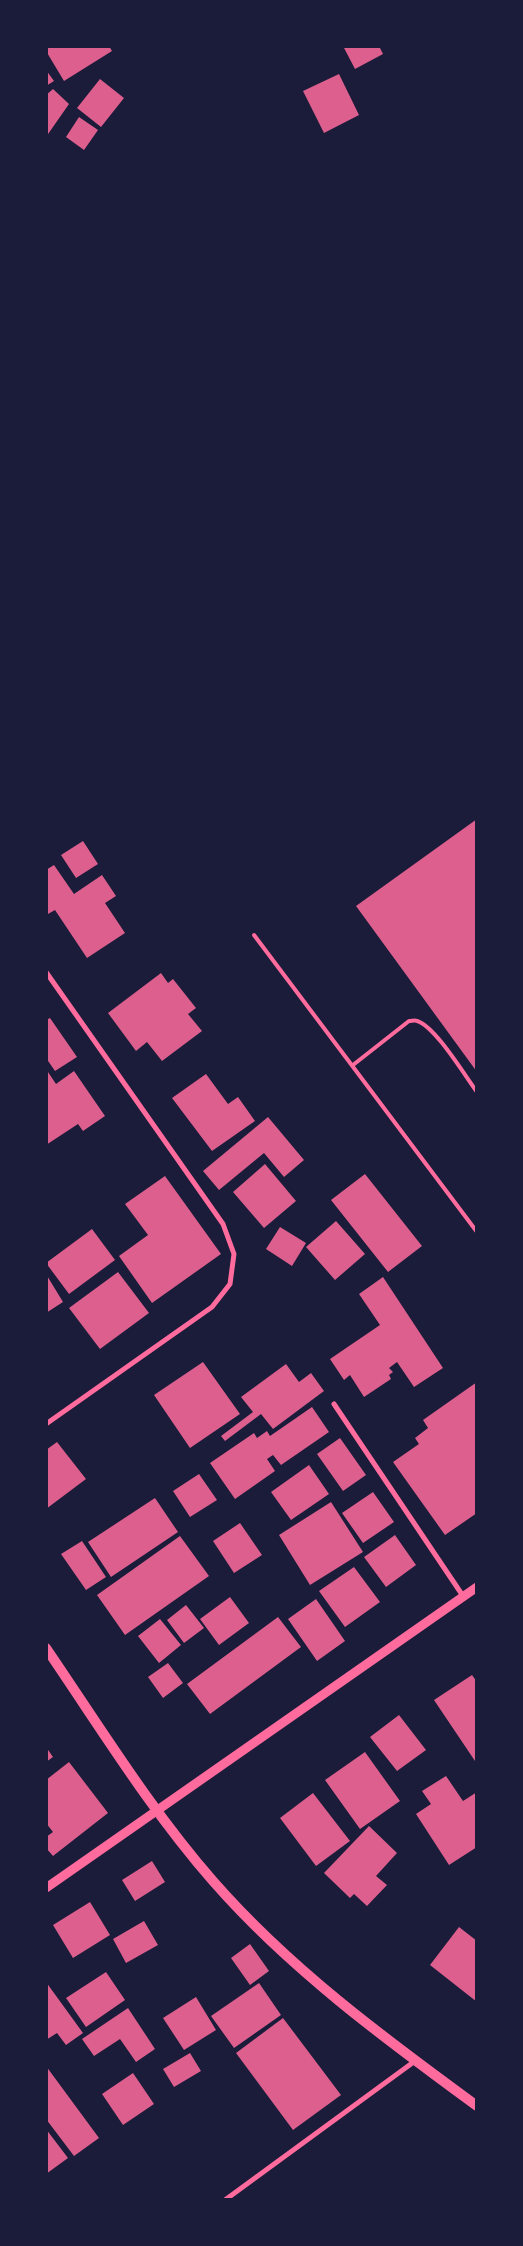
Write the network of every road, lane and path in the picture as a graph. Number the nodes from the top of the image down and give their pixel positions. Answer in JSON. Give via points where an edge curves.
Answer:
{"nodes":[{"id":1,"x":254,"y":935,"type":"dead end"},
{"id":2,"x":46,"y":972,"type":"edge"},
{"id":3,"x":354,"y":1065,"type":"junction"},
{"id":4,"x":477,"y":1092,"type":"edge"},
{"id":5,"x":477,"y":1232,"type":"edge"},
{"id":6,"x":334,"y":1404,"type":"dead end"},
{"id":7,"x":46,"y":1424,"type":"edge"},
{"id":8,"x":477,"y":1587,"type":"edge"},
{"id":9,"x":463,"y":1596,"type":"junction"},
{"id":10,"x":46,"y":1648,"type":"edge"},
{"id":11,"x":157,"y":1811,"type":"junction"},
{"id":12,"x":46,"y":1888,"type":"edge"},
{"id":13,"x":415,"y":2061,"type":"junction"},
{"id":14,"x":477,"y":2106,"type":"edge"},
{"id":15,"x":225,"y":2200,"type":"edge"}],
"edges":[{"from":1,"to":3,"type":"lane"},
{"from":2,"to":7,"type":"street","via":[[223,1224],[234,1254],[230,1284],[212,1307]]},
{"from":3,"to":4,"type":"lane","via":[[409,1021],[417,1021],[438,1038]]},
{"from":3,"to":5,"type":"lane"},
{"from":6,"to":9,"type":"street"},
{"from":8,"to":9,"type":"street"},
{"from":9,"to":11,"type":"street"},
{"from":10,"to":11,"type":"main road"},
{"from":11,"to":12,"type":"street"},
{"from":11,"to":13,"type":"main road","via":[[213,1880],[288,1956]]},
{"from":13,"to":14,"type":"main road"},
{"from":13,"to":15,"type":"street"}]}
